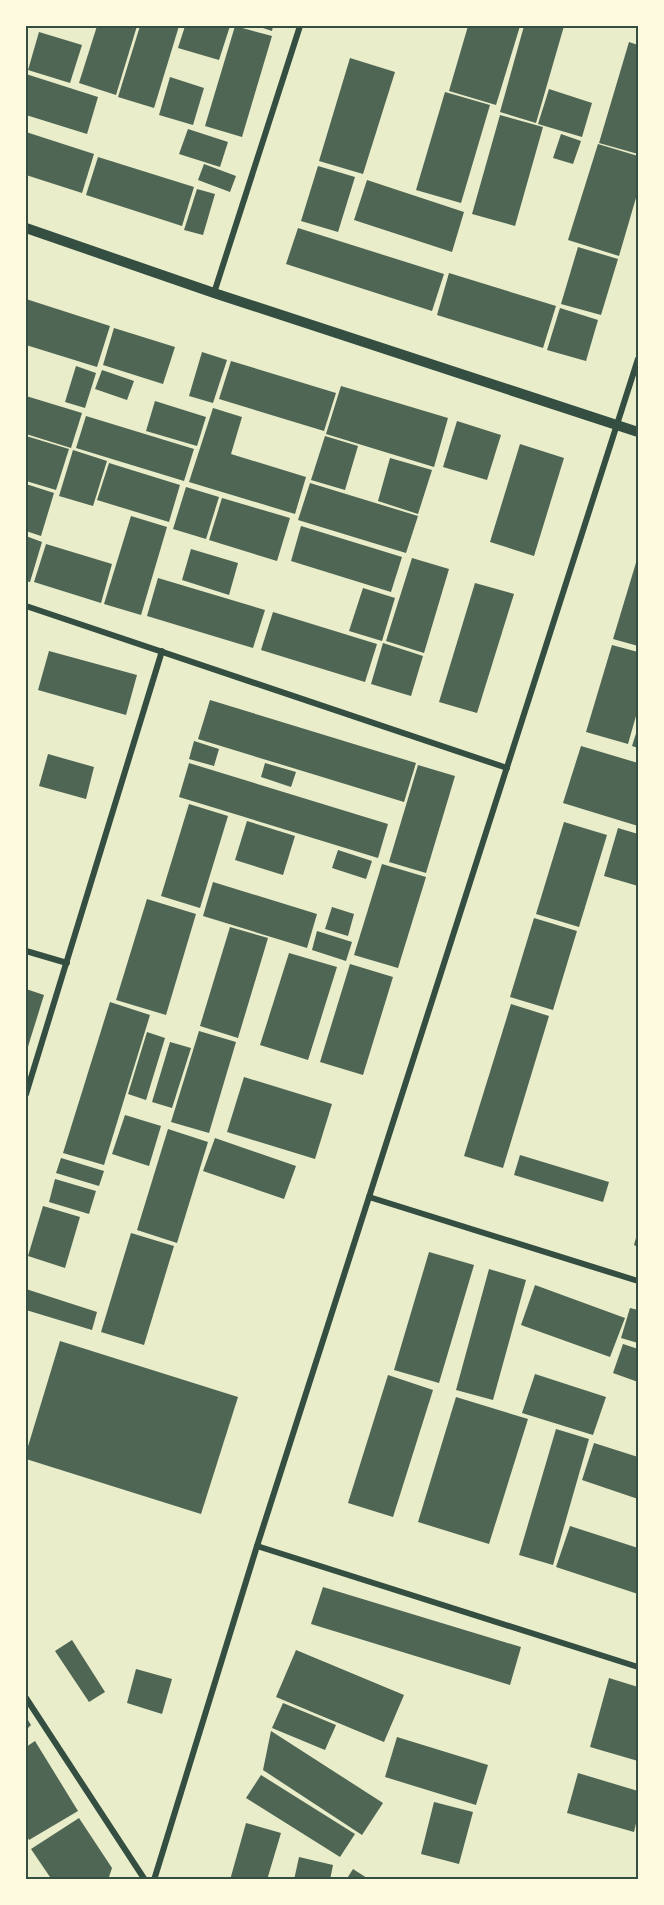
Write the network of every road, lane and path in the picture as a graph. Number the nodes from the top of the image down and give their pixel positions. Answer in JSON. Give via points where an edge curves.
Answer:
{"nodes":[{"id":1,"x":300,"y":26,"type":"edge"},
{"id":2,"x":26,"y":228,"type":"edge"},
{"id":3,"x":214,"y":293,"type":"junction"},
{"id":4,"x":639,"y":359,"type":"edge"},
{"id":5,"x":617,"y":425,"type":"junction"},
{"id":6,"x":639,"y":432,"type":"edge"},
{"id":7,"x":26,"y":606,"type":"edge"},
{"id":8,"x":162,"y":651,"type":"junction"},
{"id":9,"x":507,"y":768,"type":"junction"},
{"id":10,"x":26,"y":951,"type":"edge"},
{"id":11,"x":67,"y":963,"type":"junction"},
{"id":12,"x":26,"y":1094,"type":"edge"},
{"id":13,"x":369,"y":1197,"type":"junction"},
{"id":14,"x":639,"y":1281,"type":"edge"},
{"id":15,"x":257,"y":1546,"type":"junction"},
{"id":16,"x":639,"y":1667,"type":"edge"},
{"id":17,"x":26,"y":1698,"type":"edge"},
{"id":18,"x":145,"y":1880,"type":"edge"},
{"id":19,"x":154,"y":1880,"type":"edge"}],
"edges":[{"from":1,"to":3,"type":"street"},
{"from":2,"to":3,"type":"street"},
{"from":3,"to":5,"type":"street"},
{"from":4,"to":5,"type":"street"},
{"from":5,"to":6,"type":"street"},
{"from":5,"to":9,"type":"street"},
{"from":7,"to":8,"type":"street"},
{"from":8,"to":9,"type":"street"},
{"from":8,"to":11,"type":"street"},
{"from":9,"to":13,"type":"street"},
{"from":10,"to":11,"type":"street"},
{"from":11,"to":12,"type":"street"},
{"from":13,"to":14,"type":"street"},
{"from":13,"to":15,"type":"street"},
{"from":15,"to":16,"type":"street"},
{"from":15,"to":19,"type":"street"},
{"from":17,"to":18,"type":"street"}]}
